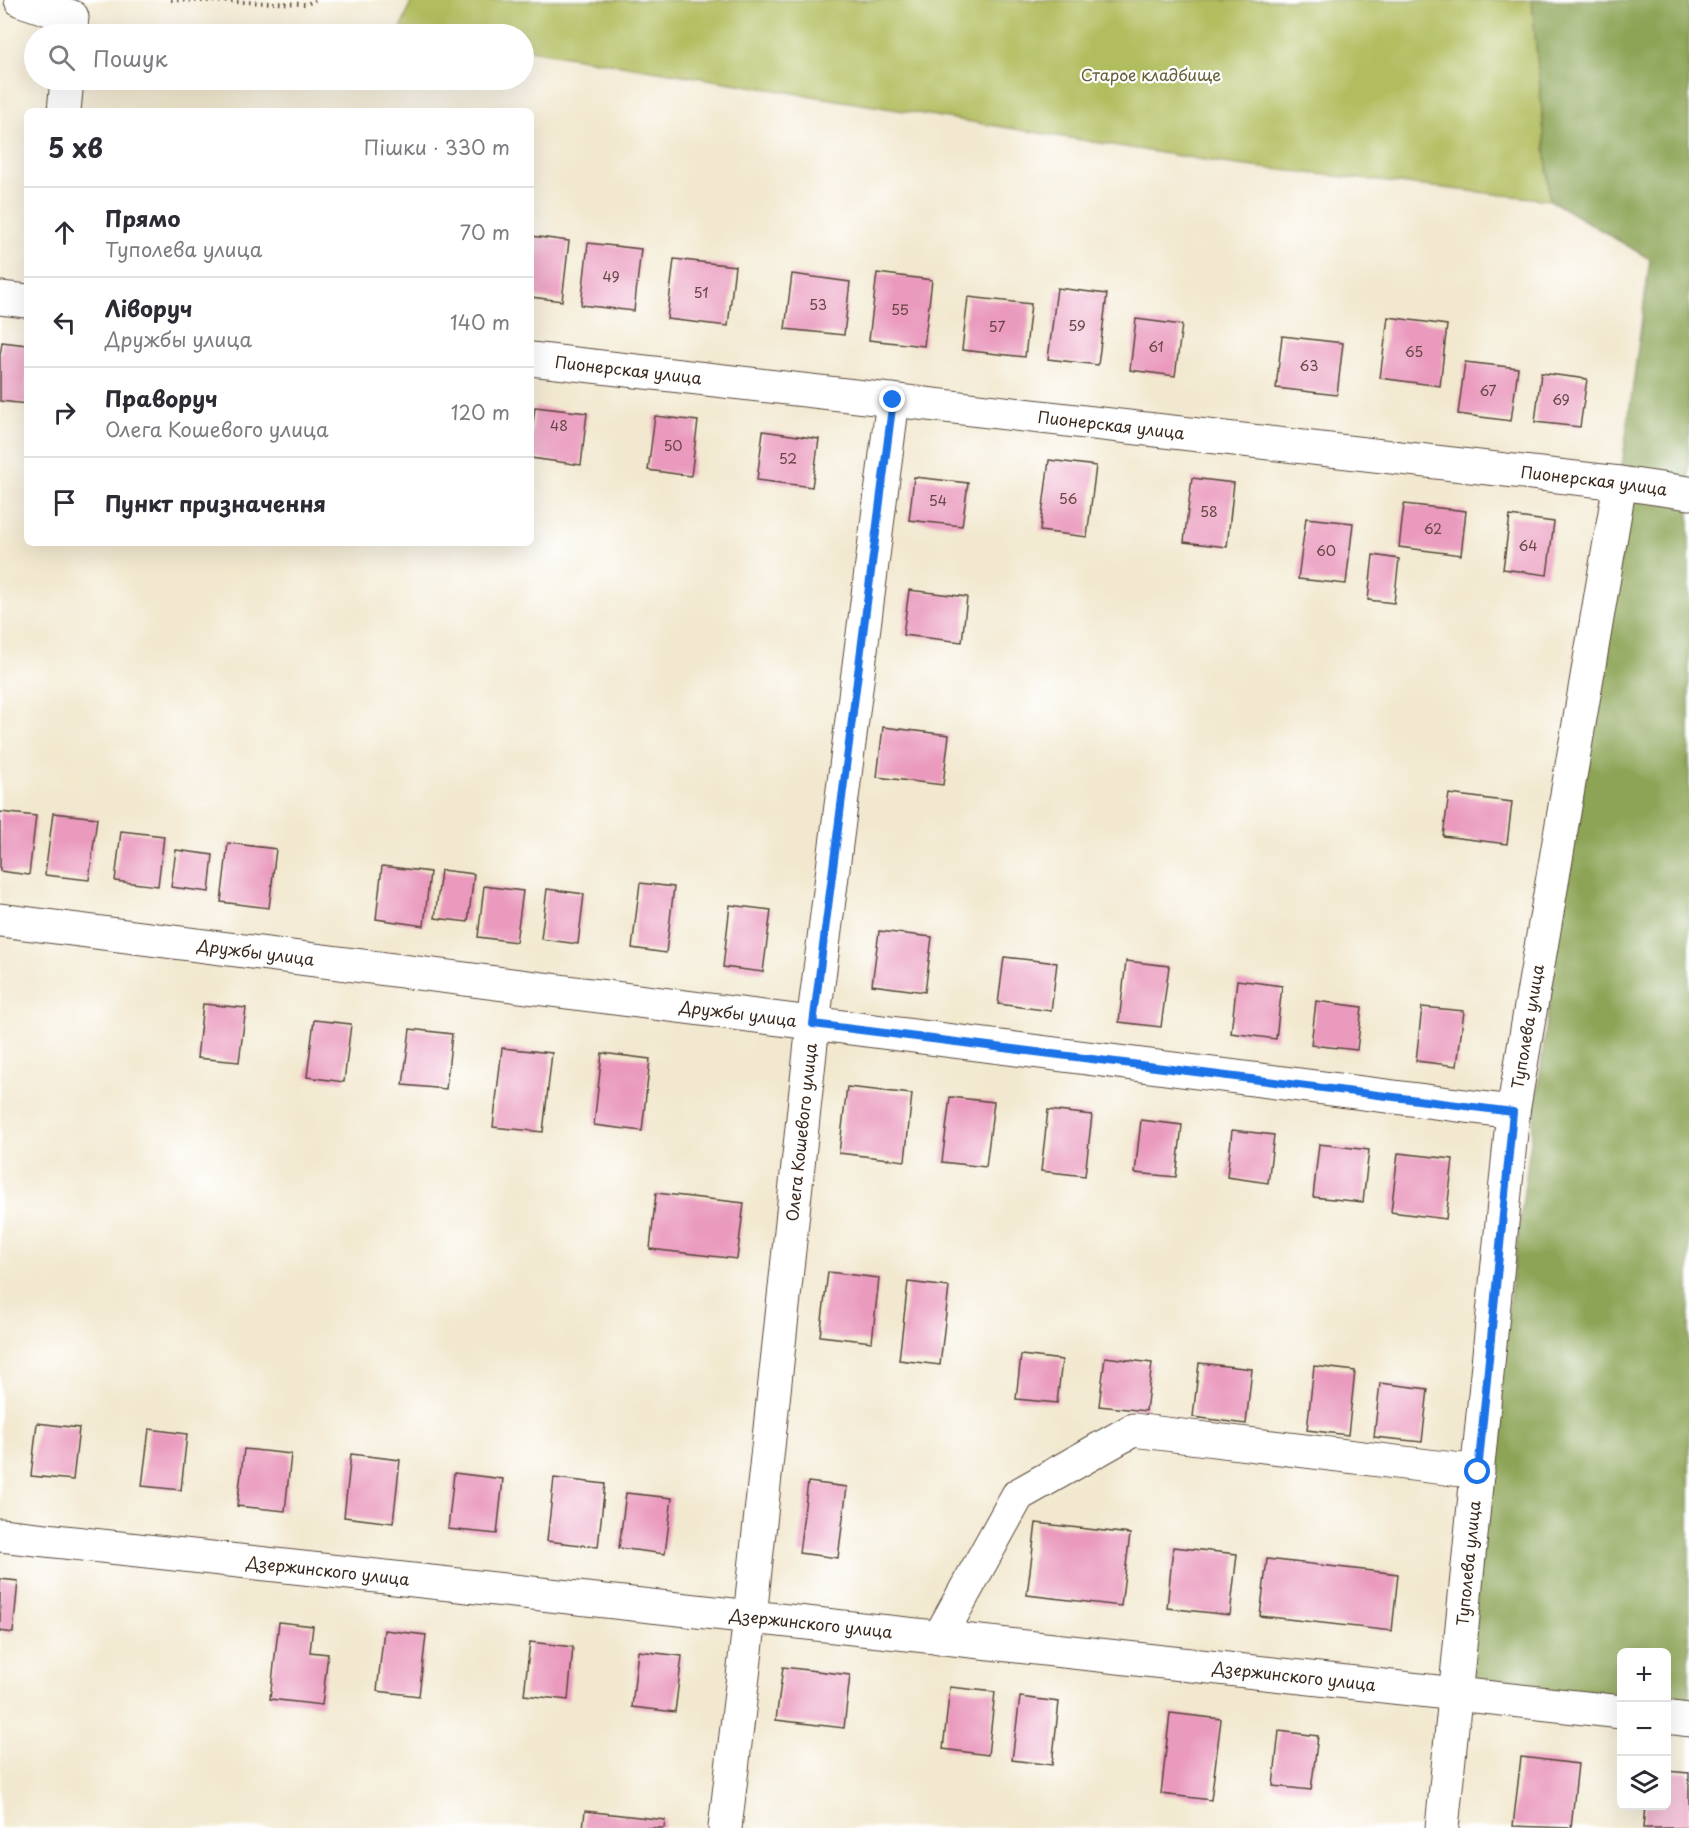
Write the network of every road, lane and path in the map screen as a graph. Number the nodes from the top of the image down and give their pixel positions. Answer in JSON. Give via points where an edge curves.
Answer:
{"nodes":[{"id":1,"x":21,"y":0,"type":"edge"},
{"id":2,"x":171,"y":0,"type":"edge"},
{"id":3,"x":315,"y":0,"type":"edge"},
{"id":4,"x":67,"y":24,"type":"edge"},
{"id":5,"x":66,"y":90,"type":"edge"},
{"id":6,"x":64,"y":108,"type":"edge"},
{"id":7,"x":0,"y":298,"type":"edge"},
{"id":8,"x":24,"y":301,"type":"edge"},
{"id":9,"x":534,"y":359,"type":"edge"},
{"id":10,"x":893,"y":400,"type":"junction"},
{"id":11,"x":1620,"y":483,"type":"junction"},
{"id":12,"x":1689,"y":493,"type":"edge"},
{"id":13,"x":0,"y":920,"type":"edge"},
{"id":14,"x":813,"y":1024,"type":"junction"},
{"id":15,"x":1513,"y":1112,"type":"junction"},
{"id":16,"x":1478,"y":1472,"type":"junction"},
{"id":17,"x":0,"y":1535,"type":"edge"},
{"id":18,"x":750,"y":1617,"type":"junction"},
{"id":19,"x":939,"y":1638,"type":"junction"},
{"id":20,"x":1456,"y":1694,"type":"junction"},
{"id":21,"x":1617,"y":1711,"type":"edge"},
{"id":22,"x":1671,"y":1718,"type":"edge"},
{"id":23,"x":1689,"y":1720,"type":"edge"},
{"id":24,"x":725,"y":1828,"type":"edge"},
{"id":25,"x":1442,"y":1828,"type":"edge"}],
"edges":[{"from":1,"to":4,"type":"street"},
{"from":2,"to":3,"type":"path","via":[[307,4]]},
{"from":5,"to":6,"type":"street"},
{"from":7,"to":8,"type":"street"},
{"from":9,"to":10,"type":"street","name":"Пионерская улица"},
{"from":10,"to":11,"type":"street","name":"Пионерская улица"},
{"from":10,"to":14,"type":"street","name":"Олега Кошевого улица"},
{"from":11,"to":12,"type":"street","name":"Пионерская улица"},
{"from":11,"to":15,"type":"street","name":"Туполева улица"},
{"from":13,"to":14,"type":"street","name":"Дружбы улица"},
{"from":14,"to":15,"type":"street","name":"Дружбы улица"},
{"from":14,"to":18,"type":"street","name":"Олега Кошевого улица"},
{"from":15,"to":16,"type":"street","name":"Туполева улица"},
{"from":16,"to":19,"type":"street","via":[[1133,1430],[1018,1495]]},
{"from":16,"to":20,"type":"street","name":"Туполева улица"},
{"from":17,"to":18,"type":"street","name":"Дзержинского улица"},
{"from":18,"to":19,"type":"street","name":"Дзержинского улица"},
{"from":18,"to":24,"type":"street","name":"Олега Кошевого улица"},
{"from":19,"to":20,"type":"street","name":"Дзержинского улица"},
{"from":20,"to":21,"type":"street","name":"Дзержинского улица"},
{"from":20,"to":25,"type":"street","name":"Туполева улица"},
{"from":22,"to":23,"type":"street"}]}
